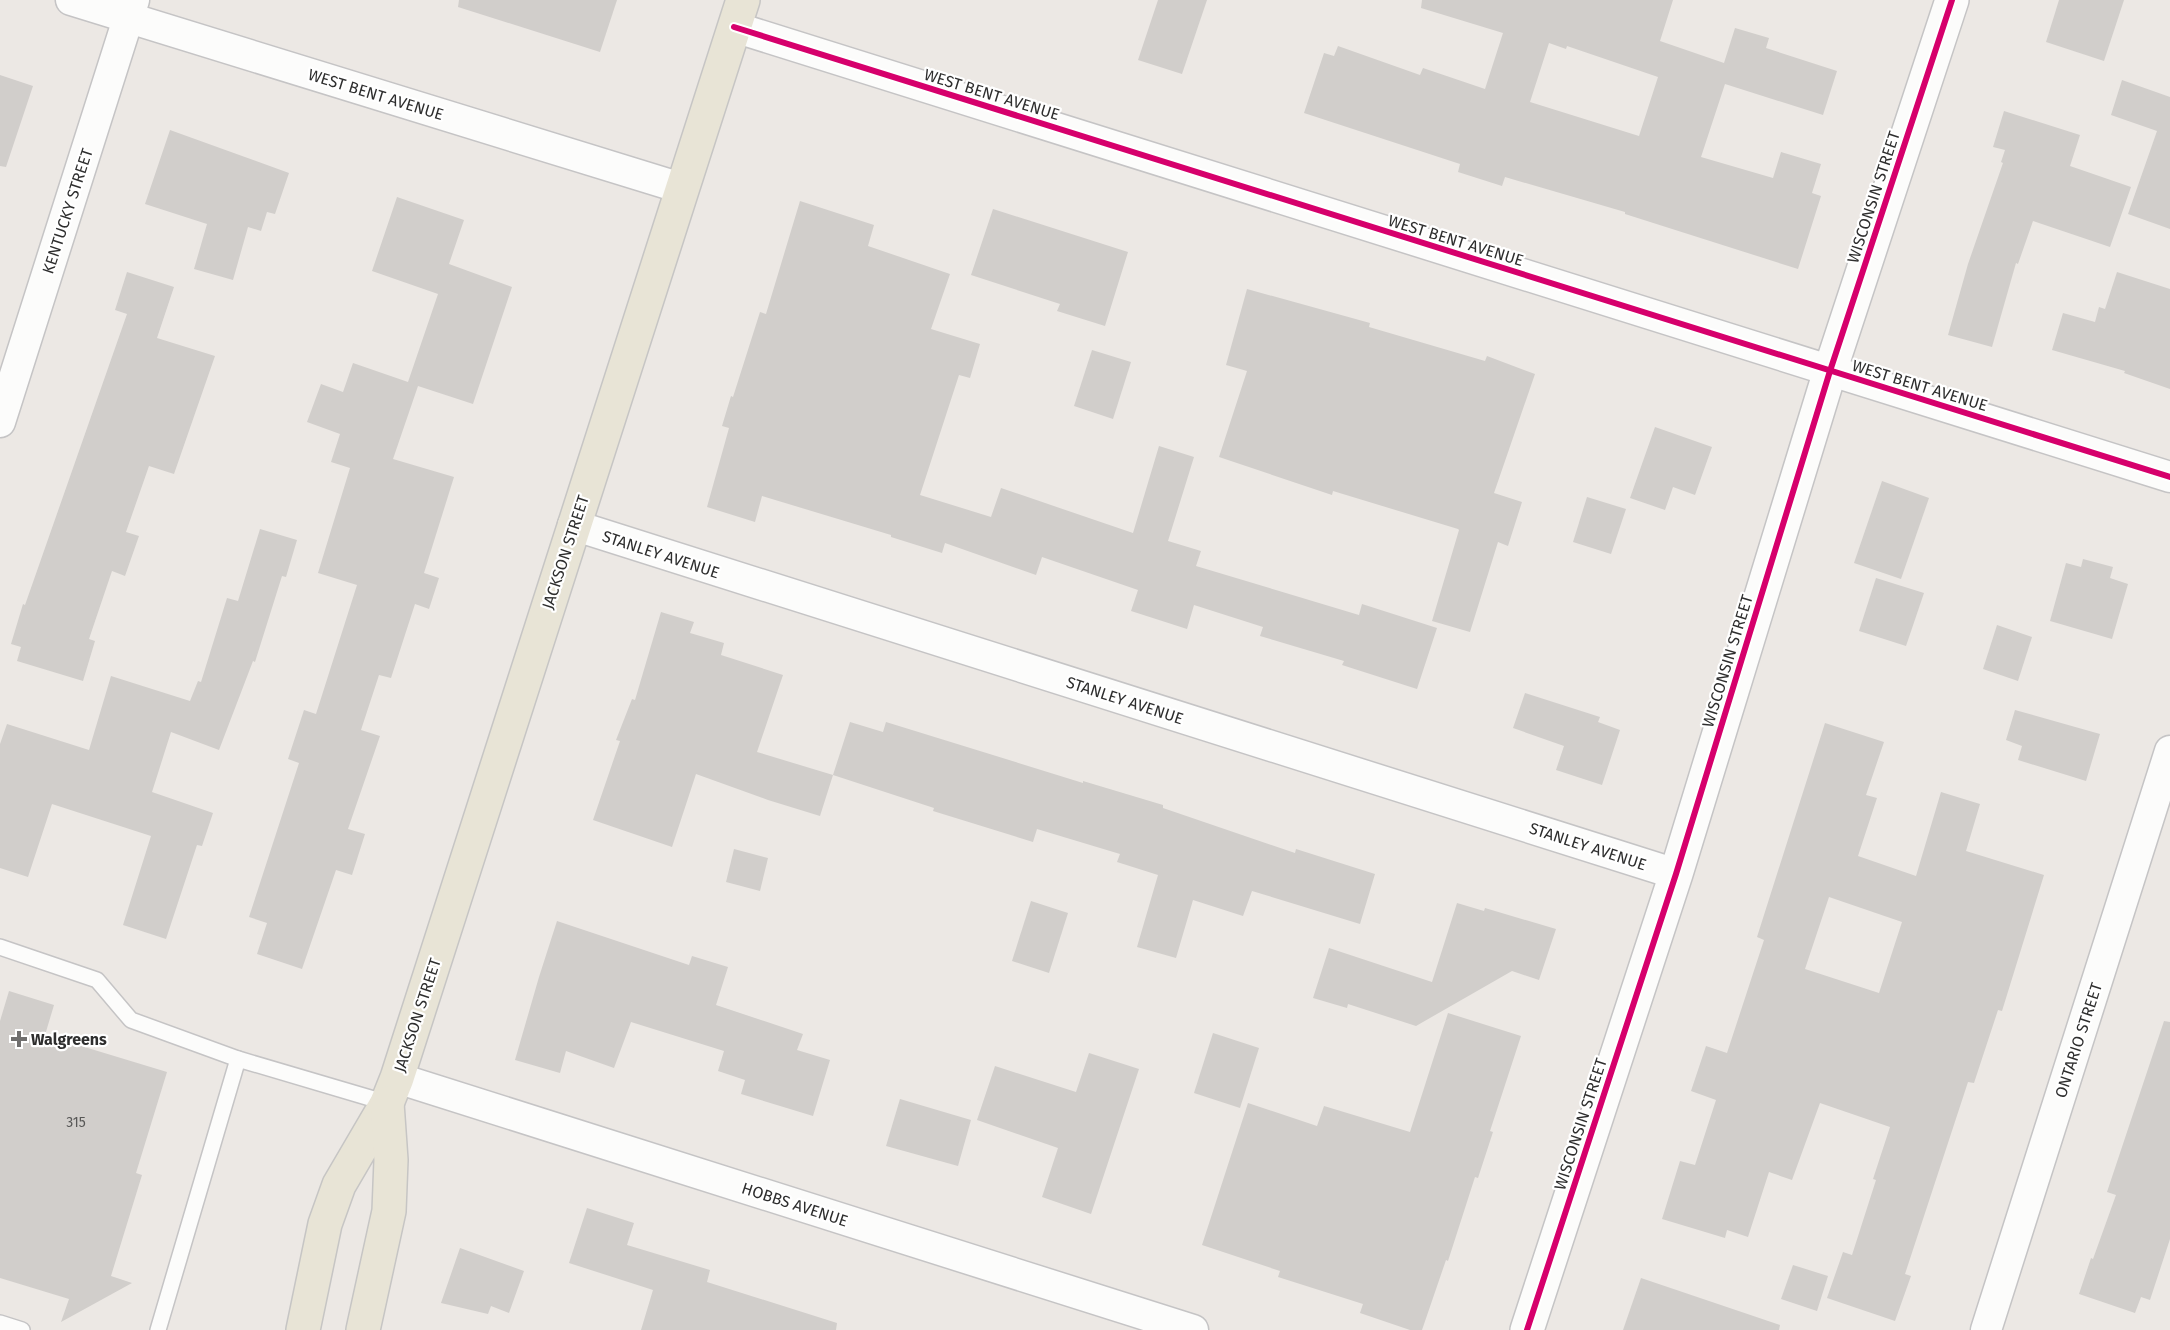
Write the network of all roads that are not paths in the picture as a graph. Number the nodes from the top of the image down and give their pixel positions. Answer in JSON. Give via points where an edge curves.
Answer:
{"nodes":[{"id":1,"x":71,"y":0,"type":"edge"},
{"id":2,"x":1952,"y":0,"type":"edge"},
{"id":3,"x":131,"y":9,"type":"edge"},
{"id":4,"x":738,"y":13,"type":"edge"},
{"id":5,"x":681,"y":188,"type":"junction"},
{"id":6,"x":1830,"y":371,"type":"junction"},
{"id":7,"x":0,"y":423,"type":"edge"},
{"id":8,"x":2170,"y":477,"type":"edge"},
{"id":9,"x":573,"y":525,"type":"junction"},
{"id":10,"x":2170,"y":751,"type":"edge"},
{"id":11,"x":1676,"y":874,"type":"junction"},
{"id":12,"x":0,"y":947,"type":"edge"},
{"id":13,"x":238,"y":1059,"type":"junction"},
{"id":14,"x":392,"y":1091,"type":"junction"},
{"id":15,"x":0,"y":1323,"type":"edge"},
{"id":16,"x":21,"y":1330,"type":"edge"},
{"id":17,"x":158,"y":1330,"type":"edge"},
{"id":18,"x":303,"y":1330,"type":"edge"},
{"id":19,"x":363,"y":1330,"type":"edge"},
{"id":20,"x":1193,"y":1330,"type":"edge"},
{"id":21,"x":1527,"y":1330,"type":"edge"},
{"id":22,"x":1986,"y":1330,"type":"edge"}],
"edges":[{"from":1,"to":3,"type":"street","name":"WEST BENT AVENUE"},
{"from":2,"to":6,"type":"street","name":"WISCONSIN STREET"},
{"from":3,"to":5,"type":"street","name":"WEST BENT AVENUE"},
{"from":3,"to":7,"type":"street","name":"KENTUCKY STREET"},
{"from":4,"to":5,"type":"main road","name":"JACKSON STREET"},
{"from":4,"to":6,"type":"street","name":"WEST BENT AVENUE"},
{"from":5,"to":9,"type":"main road","name":"JACKSON STREET"},
{"from":6,"to":8,"type":"street","name":"WEST BENT AVENUE"},
{"from":6,"to":11,"type":"street","name":"WISCONSIN STREET"},
{"from":9,"to":11,"type":"street","name":"STANLEY AVENUE"},
{"from":9,"to":14,"type":"main road","name":"JACKSON STREET"},
{"from":10,"to":22,"type":"street","name":"ONTARIO STREET"},
{"from":11,"to":21,"type":"street","name":"WISCONSIN STREET"},
{"from":12,"to":13,"type":"lane","via":[[97,980],[131,1020]]},
{"from":13,"to":14,"type":"lane"},
{"from":13,"to":17,"type":"lane"},
{"from":14,"to":18,"type":"main road","name":"JACKSON STREET","via":[[339,1185],[326,1224]]},
{"from":14,"to":19,"type":"main road","name":"JACKSON STREET","via":[[389,1211]]},
{"from":14,"to":20,"type":"street","name":"HOBBS AVENUE"},
{"from":15,"to":16,"type":"lane"}]}
